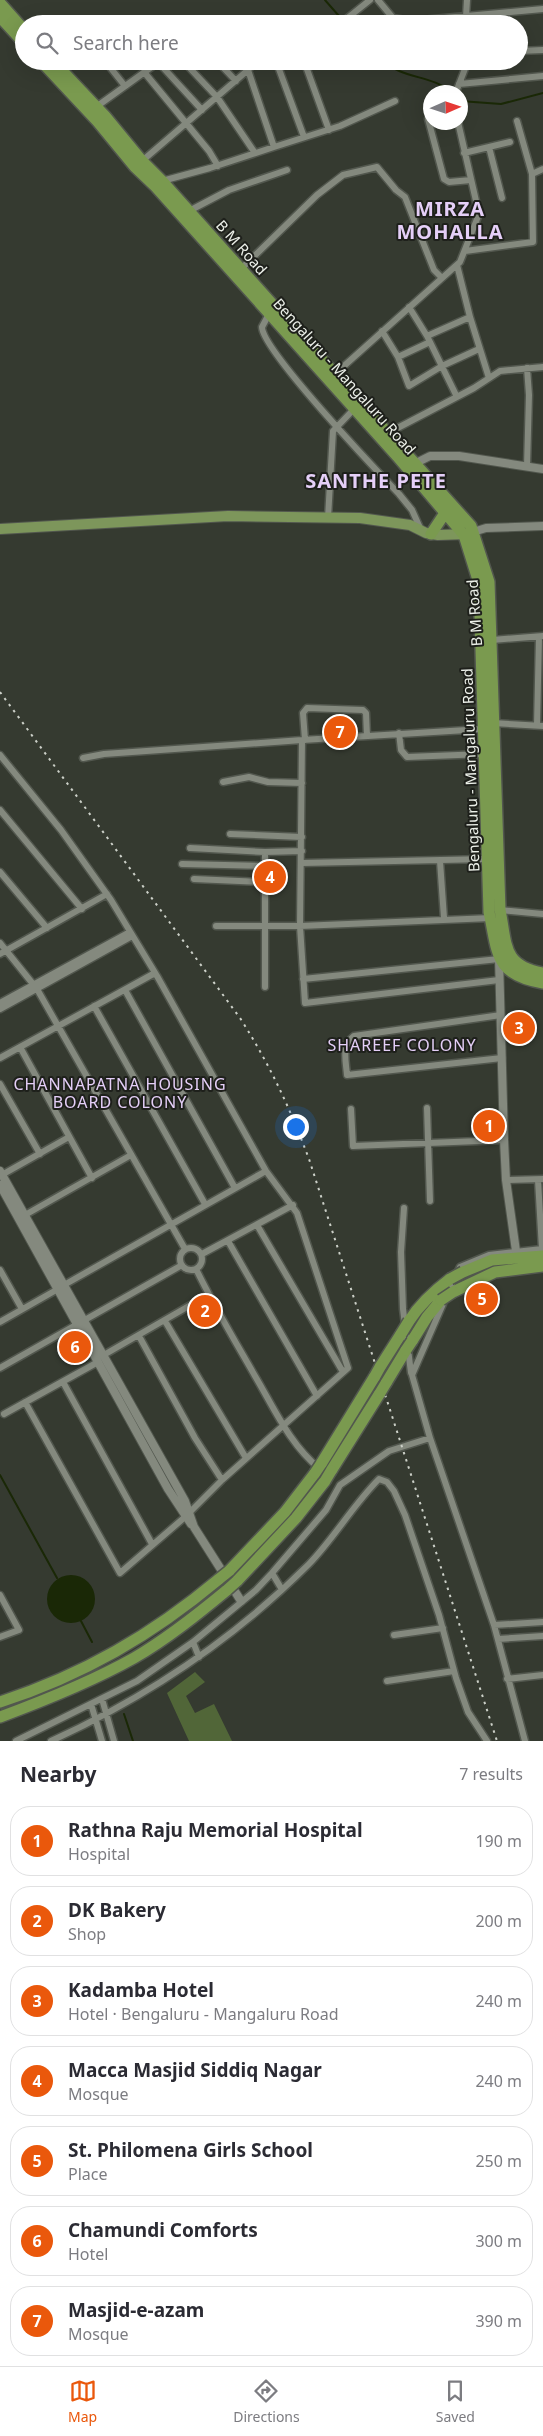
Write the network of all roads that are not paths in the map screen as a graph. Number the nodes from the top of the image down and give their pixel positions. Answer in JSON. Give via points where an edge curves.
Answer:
{"nodes":[{"id":1,"x":370,"y":0,"type":"edge"},
{"id":2,"x":378,"y":0,"type":"edge"},
{"id":3,"x":466,"y":0,"type":"edge"},
{"id":4,"x":0,"y":3,"type":"edge"},
{"id":5,"x":543,"y":9,"type":"edge"},
{"id":6,"x":351,"y":15,"type":"edge"},
{"id":7,"x":389,"y":15,"type":"edge"},
{"id":8,"x":466,"y":15,"type":"edge"},
{"id":9,"x":485,"y":15,"type":"edge"},
{"id":10,"x":0,"y":17,"type":"edge"},
{"id":11,"x":15,"y":20,"type":"edge"},
{"id":12,"x":15,"y":33,"type":"edge"},
{"id":13,"x":543,"y":50,"type":"edge"},
{"id":14,"x":528,"y":51,"type":"edge"},
{"id":15,"x":49,"y":70,"type":"edge"},
{"id":16,"x":61,"y":70,"type":"edge"},
{"id":17,"x":112,"y":70,"type":"edge"},
{"id":18,"x":147,"y":70,"type":"edge"},
{"id":19,"x":166,"y":70,"type":"edge"},
{"id":20,"x":192,"y":70,"type":"edge"},
{"id":21,"x":226,"y":70,"type":"edge"},
{"id":22,"x":248,"y":70,"type":"joint"},
{"id":23,"x":279,"y":70,"type":"edge"},
{"id":24,"x":307,"y":70,"type":"edge"},
{"id":25,"x":464,"y":70,"type":"edge"},
{"id":26,"x":144,"y":72,"type":"junction"},
{"id":27,"x":543,"y":76,"type":"edge"},
{"id":28,"x":236,"y":81,"type":"junction"},
{"id":29,"x":458,"y":85,"type":"edge"},
{"id":30,"x":125,"y":86,"type":"junction"},
{"id":31,"x":468,"y":87,"type":"edge"},
{"id":32,"x":217,"y":97,"type":"junction"},
{"id":33,"x":395,"y":101,"type":"dead end"},
{"id":34,"x":96,"y":107,"type":"junction"},
{"id":35,"x":202,"y":110,"type":"junction"},
{"id":36,"x":517,"y":121,"type":"dead end"},
{"id":37,"x":186,"y":123,"type":"junction"},
{"id":38,"x":329,"y":130,"type":"junction"},
{"id":39,"x":431,"y":130,"type":"edge"},
{"id":40,"x":460,"y":130,"type":"edge"},
{"id":41,"x":304,"y":137,"type":"junction"},
{"id":42,"x":510,"y":142,"type":"dead end"},
{"id":43,"x":274,"y":146,"type":"junction"},
{"id":44,"x":489,"y":147,"type":"junction"},
{"id":45,"x":256,"y":153,"type":"junction"},
{"id":46,"x":464,"y":153,"type":"junction"},
{"id":47,"x":142,"y":161,"type":"junction"},
{"id":48,"x":218,"y":166,"type":"junction"},
{"id":49,"x":543,"y":169,"type":"edge"},
{"id":50,"x":287,"y":170,"type":"dead end"},
{"id":51,"x":532,"y":174,"type":"junction"},
{"id":52,"x":162,"y":180,"type":"junction"},
{"id":53,"x":471,"y":180,"type":"junction"},
{"id":54,"x":502,"y":198,"type":"dead end"},
{"id":55,"x":189,"y":211,"type":"junction"},
{"id":56,"x":464,"y":251,"type":"junction"},
{"id":57,"x":457,"y":265,"type":"junction"},
{"id":58,"x":241,"y":269,"type":"junction"},
{"id":59,"x":442,"y":278,"type":"junction"},
{"id":60,"x":409,"y":307,"type":"junction"},
{"id":61,"x":269,"y":314,"type":"junction"},
{"id":62,"x":470,"y":317,"type":"junction"},
{"id":63,"x":382,"y":331,"type":"junction"},
{"id":64,"x":428,"y":339,"type":"junction"},
{"id":65,"x":479,"y":349,"type":"junction"},
{"id":66,"x":398,"y":357,"type":"junction"},
{"id":67,"x":442,"y":366,"type":"junction"},
{"id":68,"x":543,"y":367,"type":"edge"},
{"id":69,"x":527,"y":368,"type":"junction"},
{"id":70,"x":335,"y":374,"type":"junction"},
{"id":71,"x":489,"y":378,"type":"junction"},
{"id":72,"x":457,"y":397,"type":"junction"},
{"id":73,"x":354,"y":409,"type":"junction"},
{"id":74,"x":336,"y":426,"type":"junction"},
{"id":75,"x":388,"y":433,"type":"junction"},
{"id":76,"x":416,"y":463,"type":"junction"},
{"id":77,"x":527,"y":466,"type":"junction"},
{"id":78,"x":543,"y":468,"type":"edge"},
{"id":79,"x":445,"y":513,"type":"junction"},
{"id":80,"x":328,"y":518,"type":"junction"},
{"id":81,"x":543,"y":526,"type":"edge"},
{"id":82,"x":0,"y":529,"type":"edge"},
{"id":83,"x":427,"y":532,"type":"junction"},
{"id":84,"x":469,"y":534,"type":"junction"},
{"id":85,"x":541,"y":637,"type":"edge"},
{"id":86,"x":487,"y":640,"type":"junction"},
{"id":87,"x":488,"y":726,"type":"junction"},
{"id":88,"x":540,"y":726,"type":"edge"},
{"id":89,"x":399,"y":733,"type":"junction"},
{"id":90,"x":367,"y":736,"type":"junction"},
{"id":91,"x":304,"y":740,"type":"junction"},
{"id":92,"x":484,"y":754,"type":"junction"},
{"id":93,"x":0,"y":755,"type":"edge"},
{"id":94,"x":83,"y":758,"type":"dead end"},
{"id":95,"x":223,"y":782,"type":"dead end"},
{"id":96,"x":302,"y":783,"type":"junction"},
{"id":97,"x":0,"y":810,"type":"edge"},
{"id":98,"x":230,"y":834,"type":"dead end"},
{"id":99,"x":302,"y":837,"type":"junction"},
{"id":100,"x":190,"y":848,"type":"dead end"},
{"id":101,"x":302,"y":851,"type":"junction"},
{"id":102,"x":265,"y":852,"type":"junction"},
{"id":103,"x":487,"y":860,"type":"junction"},
{"id":104,"x":440,"y":861,"type":"junction"},
{"id":105,"x":302,"y":863,"type":"junction"},
{"id":106,"x":182,"y":864,"type":"dead end"},
{"id":107,"x":264,"y":866,"type":"junction"},
{"id":108,"x":0,"y":872,"type":"edge"},
{"id":109,"x":194,"y":879,"type":"dead end"},
{"id":110,"x":264,"y":882,"type":"junction"},
{"id":111,"x":107,"y":894,"type":"junction"},
{"id":112,"x":82,"y":909,"type":"junction"},
{"id":113,"x":495,"y":914,"type":"junction"},
{"id":114,"x":543,"y":914,"type":"edge"},
{"id":115,"x":444,"y":918,"type":"junction"},
{"id":116,"x":216,"y":926,"type":"dead end"},
{"id":117,"x":265,"y":926,"type":"junction"},
{"id":118,"x":300,"y":926,"type":"junction"},
{"id":119,"x":47,"y":928,"type":"junction"},
{"id":120,"x":131,"y":934,"type":"junction"},
{"id":121,"x":0,"y":943,"type":"edge"},
{"id":122,"x":3,"y":953,"type":"edge"},
{"id":123,"x":499,"y":959,"type":"junction"},
{"id":124,"x":155,"y":973,"type":"junction"},
{"id":125,"x":543,"y":973,"type":"edge"},
{"id":126,"x":303,"y":979,"type":"junction"},
{"id":127,"x":499,"y":980,"type":"junction"},
{"id":128,"x":543,"y":984,"type":"edge"},
{"id":129,"x":35,"y":987,"type":"junction"},
{"id":130,"x":265,"y":987,"type":"dead end"},
{"id":131,"x":125,"y":990,"type":"junction"},
{"id":132,"x":0,"y":1003,"type":"edge"},
{"id":133,"x":94,"y":1006,"type":"junction"},
{"id":134,"x":0,"y":1009,"type":"edge"},
{"id":135,"x":501,"y":1015,"type":"junction"},
{"id":136,"x":58,"y":1026,"type":"junction"},
{"id":137,"x":20,"y":1047,"type":"junction"},
{"id":138,"x":0,"y":1058,"type":"edge"},
{"id":139,"x":502,"y":1058,"type":"junction"},
{"id":140,"x":0,"y":1084,"type":"edge"},
{"id":141,"x":427,"y":1108,"type":"dead end"},
{"id":142,"x":351,"y":1109,"type":"dead end"},
{"id":143,"x":69,"y":1137,"type":"junction"},
{"id":144,"x":504,"y":1140,"type":"junction"},
{"id":145,"x":430,"y":1143,"type":"junction"},
{"id":146,"x":40,"y":1154,"type":"junction"},
{"id":147,"x":131,"y":1155,"type":"junction"},
{"id":148,"x":266,"y":1171,"type":"junction"},
{"id":149,"x":1,"y":1174,"type":"edge"},
{"id":150,"x":92,"y":1178,"type":"junction"},
{"id":151,"x":506,"y":1180,"type":"junction"},
{"id":152,"x":540,"y":1180,"type":"edge"},
{"id":153,"x":0,"y":1185,"type":"edge"},
{"id":154,"x":235,"y":1188,"type":"junction"},
{"id":155,"x":430,"y":1202,"type":"dead end"},
{"id":156,"x":205,"y":1204,"type":"junction"},
{"id":157,"x":293,"y":1205,"type":"junction"},
{"id":158,"x":404,"y":1208,"type":"dead end"},
{"id":159,"x":25,"y":1215,"type":"junction"},
{"id":160,"x":170,"y":1224,"type":"junction"},
{"id":161,"x":257,"y":1225,"type":"junction"},
{"id":162,"x":228,"y":1241,"type":"junction"},
{"id":163,"x":185,"y":1249,"type":"junction"},
{"id":164,"x":516,"y":1251,"type":"junction"},
{"id":165,"x":202,"y":1254,"type":"junction"},
{"id":166,"x":543,"y":1256,"type":"edge"},
{"id":167,"x":182,"y":1265,"type":"junction"},
{"id":168,"x":543,"y":1266,"type":"edge"},
{"id":169,"x":196,"y":1269,"type":"junction"},
{"id":170,"x":0,"y":1270,"type":"edge"},
{"id":171,"x":61,"y":1287,"type":"junction"},
{"id":172,"x":208,"y":1295,"type":"junction"},
{"id":173,"x":22,"y":1309,"type":"junction"},
{"id":174,"x":166,"y":1321,"type":"junction"},
{"id":175,"x":0,"y":1322,"type":"edge"},
{"id":176,"x":81,"y":1323,"type":"junction"},
{"id":177,"x":139,"y":1336,"type":"junction"},
{"id":178,"x":100,"y":1359,"type":"junction"},
{"id":179,"x":0,"y":1368,"type":"edge"},
{"id":180,"x":343,"y":1372,"type":"junction"},
{"id":181,"x":412,"y":1376,"type":"junction"},
{"id":182,"x":63,"y":1382,"type":"junction"},
{"id":183,"x":317,"y":1396,"type":"junction"},
{"id":184,"x":25,"y":1402,"type":"junction"},
{"id":185,"x":4,"y":1414,"type":"dead end"},
{"id":186,"x":284,"y":1426,"type":"junction"},
{"id":187,"x":430,"y":1438,"type":"junction"},
{"id":188,"x":246,"y":1458,"type":"junction"},
{"id":189,"x":222,"y":1480,"type":"junction"},
{"id":190,"x":340,"y":1485,"type":"junction"},
{"id":191,"x":187,"y":1515,"type":"junction"},
{"id":192,"x":152,"y":1544,"type":"junction"},
{"id":193,"x":272,"y":1573,"type":"junction"},
{"id":194,"x":282,"y":1588,"type":"junction"},
{"id":195,"x":0,"y":1595,"type":"edge"},
{"id":196,"x":241,"y":1601,"type":"junction"},
{"id":197,"x":543,"y":1622,"type":"edge"},
{"id":198,"x":494,"y":1625,"type":"junction"},
{"id":199,"x":443,"y":1628,"type":"junction"},
{"id":200,"x":394,"y":1635,"type":"dead end"},
{"id":201,"x":543,"y":1636,"type":"edge"},
{"id":202,"x":0,"y":1637,"type":"edge"},
{"id":203,"x":498,"y":1639,"type":"junction"},
{"id":204,"x":192,"y":1642,"type":"junction"},
{"id":205,"x":199,"y":1657,"type":"junction"},
{"id":206,"x":454,"y":1671,"type":"junction"},
{"id":207,"x":543,"y":1675,"type":"edge"},
{"id":208,"x":507,"y":1679,"type":"junction"},
{"id":209,"x":387,"y":1681,"type":"dead end"},
{"id":210,"x":102,"y":1699,"type":"junction"},
{"id":211,"x":0,"y":1702,"type":"edge"},
{"id":212,"x":91,"y":1704,"type":"junction"},
{"id":213,"x":107,"y":1713,"type":"junction"},
{"id":214,"x":0,"y":1717,"type":"edge"},
{"id":215,"x":97,"y":1719,"type":"junction"},
{"id":216,"x":16,"y":1741,"type":"edge"},
{"id":217,"x":51,"y":1741,"type":"edge"},
{"id":218,"x":102,"y":1741,"type":"edge"},
{"id":219,"x":114,"y":1741,"type":"edge"},
{"id":220,"x":487,"y":1741,"type":"edge"},
{"id":221,"x":525,"y":1741,"type":"edge"}],
"edges":[{"from":1,"to":6,"type":"street"},
{"from":2,"to":7,"type":"street"},
{"from":3,"to":8,"type":"street"},
{"from":4,"to":11,"type":"highway"},
{"from":5,"to":9,"type":"street"},
{"from":10,"to":12,"type":"highway"},
{"from":13,"to":14,"type":"street"},
{"from":15,"to":61,"type":"highway","name":"Bengaluru - Mangaluru Road"},
{"from":16,"to":34,"type":"highway","name":"B M Road"},
{"from":17,"to":30,"type":"street"},
{"from":18,"to":26,"type":"street"},
{"from":19,"to":35,"type":"street"},
{"from":20,"to":32,"type":"street"},
{"from":21,"to":28,"type":"street"},
{"from":22,"to":28,"type":"street"},
{"from":22,"to":43,"type":"street"},
{"from":23,"to":41,"type":"street"},
{"from":24,"to":38,"type":"street"},
{"from":25,"to":29,"type":"street"},
{"from":26,"to":30,"type":"street"},
{"from":26,"to":37,"type":"street"},
{"from":27,"to":31,"type":"street"},
{"from":28,"to":32,"type":"street"},
{"from":30,"to":34,"type":"street"},
{"from":32,"to":35,"type":"street"},
{"from":32,"to":45,"type":"street"},
{"from":33,"to":38,"type":"street"},
{"from":34,"to":47,"type":"highway","name":"B M Road"},
{"from":35,"to":37,"type":"street"},
{"from":36,"to":51,"type":"street"},
{"from":37,"to":47,"type":"street"},
{"from":37,"to":48,"type":"street"},
{"from":38,"to":41,"type":"street"},
{"from":39,"to":53,"type":"street","via":[[444,179],[450,182]]},
{"from":40,"to":46,"type":"street"},
{"from":41,"to":43,"type":"street"},
{"from":42,"to":44,"type":"street"},
{"from":43,"to":45,"type":"street"},
{"from":44,"to":46,"type":"street"},
{"from":44,"to":54,"type":"street"},
{"from":45,"to":48,"type":"street"},
{"from":46,"to":53,"type":"street"},
{"from":47,"to":52,"type":"highway","name":"B M Road"},
{"from":48,"to":52,"type":"street"},
{"from":49,"to":51,"type":"street"},
{"from":50,"to":55,"type":"street","via":[[229,190]]},
{"from":51,"to":56,"type":"street","via":[[533,242]]},
{"from":52,"to":55,"type":"highway","name":"B M Road"},
{"from":53,"to":56,"type":"street","via":[[479,214]]},
{"from":55,"to":58,"type":"highway","name":"B M Road"},
{"from":56,"to":57,"type":"street"},
{"from":57,"to":59,"type":"street"},
{"from":57,"to":62,"type":"street"},
{"from":58,"to":59,"type":"street","via":[[317,195],[343,175],[377,167],[405,197],[434,270]]},
{"from":58,"to":70,"type":"highway","name":"B M Road"},
{"from":59,"to":60,"type":"street"},
{"from":60,"to":63,"type":"street"},
{"from":60,"to":64,"type":"street"},
{"from":61,"to":73,"type":"highway","name":"Bengaluru - Mangaluru Road"},
{"from":61,"to":74,"type":"street","via":[[262,327],[264,335]]},
{"from":62,"to":64,"type":"street"},
{"from":62,"to":65,"type":"street"},
{"from":63,"to":66,"type":"street"},
{"from":63,"to":70,"type":"street"},
{"from":64,"to":66,"type":"street"},
{"from":64,"to":67,"type":"street"},
{"from":65,"to":67,"type":"street"},
{"from":65,"to":71,"type":"street"},
{"from":66,"to":67,"type":"street","via":[[409,386]]},
{"from":67,"to":72,"type":"street"},
{"from":68,"to":69,"type":"street"},
{"from":69,"to":71,"type":"street","via":[[500,371]]},
{"from":69,"to":77,"type":"street"},
{"from":70,"to":75,"type":"highway","name":"B M Road"},
{"from":71,"to":72,"type":"street"},
{"from":72,"to":75,"type":"street"},
{"from":73,"to":74,"type":"street"},
{"from":73,"to":79,"type":"highway","name":"Bengaluru - Mangaluru Road"},
{"from":74,"to":80,"type":"street","via":[[333,431]]},
{"from":74,"to":83,"type":"street","via":[[399,494]]},
{"from":75,"to":76,"type":"highway","name":"B M Road"},
{"from":76,"to":77,"type":"street","via":[[430,456],[459,456]]},
{"from":76,"to":84,"type":"highway","name":"B M Road"},
{"from":77,"to":78,"type":"street"},
{"from":79,"to":83,"type":"highway"},
{"from":79,"to":84,"type":"highway","name":"Bengaluru - Mangaluru Road"},
{"from":80,"to":82,"type":"main road","via":[[228,516]]},
{"from":80,"to":83,"type":"main road","via":[[360,518],[410,525]]},
{"from":81,"to":84,"type":"street","via":[[486,528]]},
{"from":83,"to":84,"type":"main road"},
{"from":84,"to":86,"type":"highway","name":"Bengaluru - Mangaluru Road"},
{"from":85,"to":86,"type":"street"},
{"from":85,"to":88,"type":"street"},
{"from":86,"to":87,"type":"highway","name":"B M Road"},
{"from":87,"to":88,"type":"street"},
{"from":87,"to":89,"type":"street"},
{"from":87,"to":92,"type":"highway","name":"Bengaluru - Mangaluru Road"},
{"from":87,"to":113,"type":"highway","name":"B M Road"},
{"from":89,"to":90,"type":"street"},
{"from":89,"to":92,"type":"street","via":[[401,750],[408,757]]},
{"from":90,"to":91,"type":"street"},
{"from":90,"to":91,"type":"street","via":[[366,713],[363,710],[307,708],[302,713]]},
{"from":91,"to":94,"type":"street"},
{"from":91,"to":96,"type":"street"},
{"from":92,"to":103,"type":"highway","name":"Bengaluru - Mangaluru Road"},
{"from":93,"to":111,"type":"street","via":[[61,830]]},
{"from":95,"to":96,"type":"street","via":[[252,777],[268,782]]},
{"from":96,"to":99,"type":"street"},
{"from":97,"to":112,"type":"street"},
{"from":98,"to":99,"type":"street"},
{"from":99,"to":101,"type":"street"},
{"from":100,"to":102,"type":"street"},
{"from":101,"to":102,"type":"street"},
{"from":101,"to":105,"type":"street"},
{"from":102,"to":107,"type":"street"},
{"from":103,"to":104,"type":"street"},
{"from":103,"to":113,"type":"highway","name":"Bengaluru - Mangaluru Road"},
{"from":104,"to":105,"type":"street"},
{"from":104,"to":115,"type":"street"},
{"from":105,"to":118,"type":"street"},
{"from":106,"to":107,"type":"street"},
{"from":107,"to":110,"type":"street"},
{"from":108,"to":119,"type":"street"},
{"from":109,"to":110,"type":"street"},
{"from":110,"to":117,"type":"street"},
{"from":111,"to":112,"type":"street"},
{"from":111,"to":120,"type":"street"},
{"from":112,"to":119,"type":"street"},
{"from":113,"to":114,"type":"street"},
{"from":113,"to":115,"type":"street"},
{"from":113,"to":123,"type":"highway","name":"Bengaluru - Mangaluru Road"},
{"from":113,"to":125,"type":"highway","name":"B M Road","via":[[513,961]]},
{"from":115,"to":118,"type":"street"},
{"from":116,"to":117,"type":"street"},
{"from":117,"to":118,"type":"street"},
{"from":117,"to":130,"type":"street"},
{"from":118,"to":126,"type":"street"},
{"from":119,"to":122,"type":"street"},
{"from":120,"to":124,"type":"street"},
{"from":120,"to":129,"type":"street"},
{"from":121,"to":122,"type":"street"},
{"from":122,"to":129,"type":"street"},
{"from":123,"to":126,"type":"street"},
{"from":123,"to":127,"type":"street"},
{"from":123,"to":128,"type":"highway","via":[[507,970]]},
{"from":124,"to":131,"type":"street"},
{"from":124,"to":148,"type":"street"},
{"from":126,"to":127,"type":"street","via":[[305,1003]]},
{"from":127,"to":135,"type":"street"},
{"from":129,"to":132,"type":"street"},
{"from":129,"to":134,"type":"street"},
{"from":129,"to":136,"type":"street"},
{"from":131,"to":133,"type":"street"},
{"from":131,"to":154,"type":"street"},
{"from":133,"to":136,"type":"street"},
{"from":133,"to":156,"type":"street"},
{"from":135,"to":139,"type":"street"},
{"from":135,"to":139,"type":"street","via":[[354,1036],[346,1044],[345,1052],[347,1075]]},
{"from":136,"to":137,"type":"street"},
{"from":136,"to":147,"type":"street"},
{"from":137,"to":138,"type":"street"},
{"from":137,"to":143,"type":"street"},
{"from":139,"to":144,"type":"street"},
{"from":140,"to":146,"type":"street"},
{"from":141,"to":145,"type":"street"},
{"from":142,"to":145,"type":"street","via":[[353,1146]]},
{"from":143,"to":146,"type":"street"},
{"from":143,"to":150,"type":"street"},
{"from":144,"to":145,"type":"street"},
{"from":144,"to":151,"type":"street"},
{"from":145,"to":155,"type":"street"},
{"from":146,"to":149,"type":"street"},
{"from":147,"to":150,"type":"street"},
{"from":147,"to":160,"type":"street"},
{"from":148,"to":154,"type":"street"},
{"from":148,"to":157,"type":"street"},
{"from":149,"to":159,"type":"street"},
{"from":150,"to":159,"type":"street"},
{"from":151,"to":152,"type":"street"},
{"from":151,"to":164,"type":"street"},
{"from":152,"to":164,"type":"street","via":[[542,1249]]},
{"from":153,"to":171,"type":"street"},
{"from":154,"to":156,"type":"street"},
{"from":156,"to":160,"type":"street"},
{"from":157,"to":161,"type":"street"},
{"from":157,"to":180,"type":"street","via":[[348,1368]]},
{"from":158,"to":181,"type":"street","via":[[401,1252],[403,1309]]},
{"from":159,"to":171,"type":"street"},
{"from":160,"to":163,"type":"street"},
{"from":160,"to":171,"type":"street"},
{"from":161,"to":162,"type":"street"},
{"from":161,"to":180,"type":"street"},
{"from":162,"to":165,"type":"street"},
{"from":162,"to":183,"type":"street"},
{"from":163,"to":165,"type":"street","via":[[195,1248]]},
{"from":163,"to":167,"type":"street","via":[[180,1258]]},
{"from":164,"to":181,"type":"street","via":[[490,1255],[460,1267]]},
{"from":165,"to":169,"type":"street","via":[[203,1261]]},
{"from":166,"to":211,"type":"highway","bridge":true,"via":[[492,1260],[463,1272],[434,1291],[409,1321],[318,1469],[285,1512],[229,1571],[190,1604],[139,1639],[71,1674]]},
{"from":167,"to":169,"type":"street","via":[[190,1270]]},
{"from":167,"to":176,"type":"street"},
{"from":168,"to":214,"type":"highway","bridge":true,"via":[[495,1272],[441,1300],[409,1345],[328,1476],[296,1518],[227,1590],[136,1657],[50,1698]]},
{"from":169,"to":172,"type":"street"},
{"from":170,"to":173,"type":"street"},
{"from":171,"to":173,"type":"street"},
{"from":171,"to":176,"type":"street"},
{"from":172,"to":174,"type":"street"},
{"from":172,"to":186,"type":"street"},
{"from":173,"to":175,"type":"street"},
{"from":174,"to":177,"type":"street"},
{"from":174,"to":188,"type":"street"},
{"from":176,"to":178,"type":"street"},
{"from":176,"to":179,"type":"street"},
{"from":177,"to":178,"type":"street"},
{"from":177,"to":189,"type":"street"},
{"from":178,"to":182,"type":"street"},
{"from":178,"to":191,"type":"street","via":[[185,1501]]},
{"from":180,"to":183,"type":"street"},
{"from":181,"to":187,"type":"street"},
{"from":182,"to":184,"type":"street"},
{"from":182,"to":192,"type":"street"},
{"from":183,"to":186,"type":"street"},
{"from":184,"to":185,"type":"street"},
{"from":184,"to":192,"type":"street","via":[[120,1572]]},
{"from":186,"to":188,"type":"street"},
{"from":186,"to":190,"type":"street","via":[[303,1456]]},
{"from":187,"to":190,"type":"street","via":[[389,1451]]},
{"from":187,"to":198,"type":"street"},
{"from":188,"to":189,"type":"street"},
{"from":189,"to":191,"type":"street"},
{"from":190,"to":193,"type":"street","via":[[326,1510]]},
{"from":191,"to":192,"type":"street"},
{"from":191,"to":196,"type":"street"},
{"from":193,"to":194,"type":"street"},
{"from":193,"to":196,"type":"street"},
{"from":194,"to":199,"type":"street","via":[[309,1563],[379,1479],[388,1482],[394,1490],[405,1514]]},
{"from":194,"to":205,"type":"street","via":[[242,1625]]},
{"from":195,"to":202,"type":"street","via":[[19,1630]]},
{"from":196,"to":204,"type":"street"},
{"from":197,"to":198,"type":"street"},
{"from":198,"to":203,"type":"street"},
{"from":199,"to":200,"type":"street"},
{"from":199,"to":206,"type":"street"},
{"from":201,"to":203,"type":"street"},
{"from":203,"to":208,"type":"street"},
{"from":204,"to":205,"type":"street"},
{"from":204,"to":210,"type":"street","via":[[138,1681]]},
{"from":205,"to":213,"type":"street","via":[[154,1688]]},
{"from":206,"to":209,"type":"street"},
{"from":206,"to":220,"type":"street","via":[[468,1712]]},
{"from":207,"to":208,"type":"street"},
{"from":208,"to":221,"type":"street"},
{"from":210,"to":212,"type":"street"},
{"from":210,"to":213,"type":"street"},
{"from":212,"to":215,"type":"street"},
{"from":212,"to":216,"type":"street"},
{"from":213,"to":215,"type":"street"},
{"from":213,"to":219,"type":"street"},
{"from":215,"to":217,"type":"street"},
{"from":215,"to":218,"type":"street"}]}
